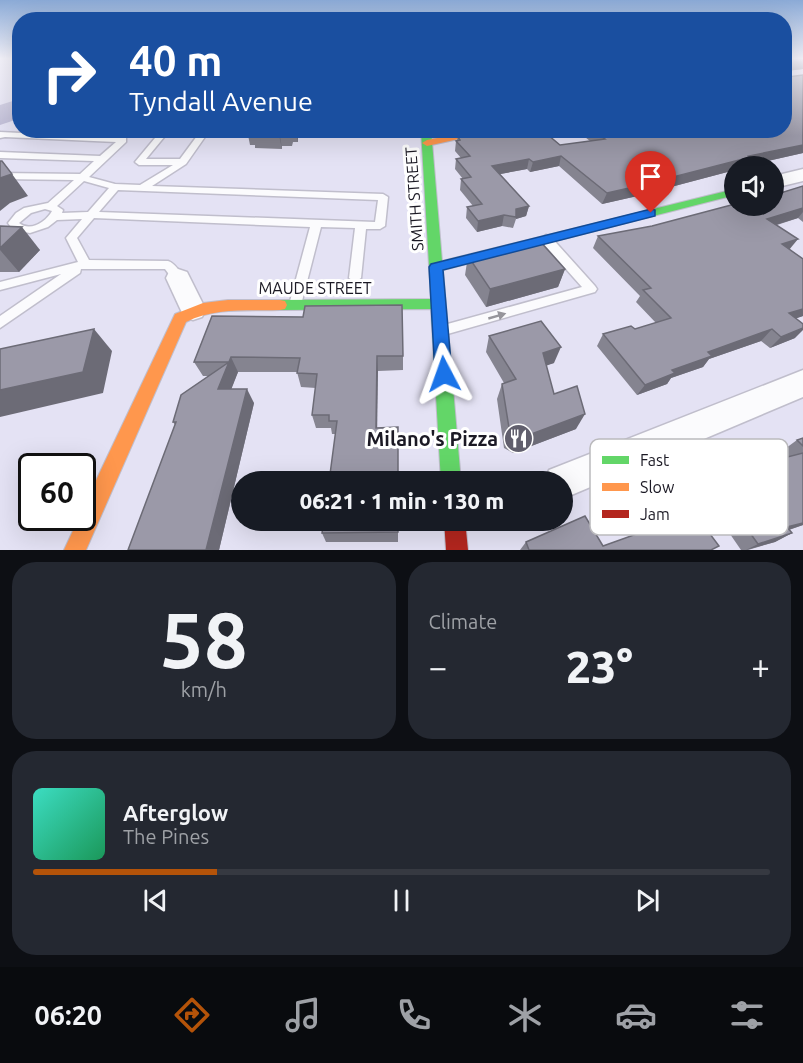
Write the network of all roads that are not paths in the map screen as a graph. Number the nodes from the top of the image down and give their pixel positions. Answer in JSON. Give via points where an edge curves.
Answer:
{"nodes":[{"id":1,"x":83,"y":138,"type":"edge"},
{"id":2,"x":160,"y":138,"type":"edge"},
{"id":3,"x":201,"y":138,"type":"edge"},
{"id":4,"x":426,"y":138,"type":"edge"},
{"id":5,"x":0,"y":155,"type":"edge"},
{"id":6,"x":100,"y":159,"type":"junction"},
{"id":7,"x":183,"y":162,"type":"junction"},
{"id":8,"x":803,"y":175,"type":"edge"},
{"id":9,"x":0,"y":176,"type":"edge"},
{"id":10,"x":80,"y":177,"type":"junction"},
{"id":11,"x":784,"y":180,"type":"edge"},
{"id":12,"x":115,"y":187,"type":"junction"},
{"id":13,"x":142,"y":188,"type":"junction"},
{"id":14,"x":724,"y":195,"type":"edge"},
{"id":15,"x":51,"y":206,"type":"junction"},
{"id":16,"x":90,"y":215,"type":"junction"},
{"id":17,"x":55,"y":218,"type":"junction"},
{"id":18,"x":316,"y":224,"type":"junction"},
{"id":19,"x":361,"y":226,"type":"junction"},
{"id":20,"x":546,"y":239,"type":"junction"},
{"id":21,"x":85,"y":264,"type":"junction"},
{"id":22,"x":436,"y":267,"type":"junction"},
{"id":23,"x":178,"y":278,"type":"joint"},
{"id":24,"x":356,"y":278,"type":"dead end"},
{"id":25,"x":0,"y":286,"type":"edge"},
{"id":26,"x":439,"y":304,"type":"junction"},
{"id":27,"x":295,"y":305,"type":"junction"},
{"id":28,"x":193,"y":310,"type":"junction"},
{"id":29,"x":0,"y":323,"type":"edge"},
{"id":30,"x":440,"y":332,"type":"junction"},
{"id":31,"x":803,"y":383,"type":"edge"},
{"id":32,"x":666,"y":439,"type":"edge"},
{"id":33,"x":590,"y":470,"type":"edge"},
{"id":34,"x":450,"y":471,"type":"edge"},
{"id":35,"x":573,"y":477,"type":"edge"},
{"id":36,"x":75,"y":550,"type":"edge"}],
"edges":[{"from":1,"to":6,"type":"lane","via":[[123,140]]},
{"from":2,"to":7,"type":"lane","via":[[139,162]]},
{"from":3,"to":7,"type":"lane"},
{"from":4,"to":22,"type":"street","name":"SMITH STREET"},
{"from":5,"to":6,"type":"lane"},
{"from":6,"to":10,"type":"lane"},
{"from":7,"to":13,"type":"lane"},
{"from":8,"to":11,"type":"street"},
{"from":9,"to":10,"type":"lane"},
{"from":10,"to":12,"type":"lane"},
{"from":10,"to":15,"type":"lane"},
{"from":12,"to":13,"type":"lane"},
{"from":12,"to":16,"type":"lane"},
{"from":13,"to":19,"type":"lane","via":[[383,197],[380,226]]},
{"from":14,"to":20,"type":"street"},
{"from":15,"to":17,"type":"lane","via":[[58,210]]},
{"from":15,"to":17,"type":"lane","via":[[25,211],[15,219],[14,226],[22,230],[36,228]]},
{"from":16,"to":17,"type":"lane"},
{"from":16,"to":18,"type":"lane"},
{"from":16,"to":21,"type":"lane","via":[[71,238]]},
{"from":18,"to":19,"type":"lane"},
{"from":18,"to":27,"type":"lane"},
{"from":19,"to":24,"type":"lane"},
{"from":20,"to":22,"type":"street"},
{"from":30,"to":20,"type":"lane","one_way":true,"via":[[591,289]]},
{"from":21,"to":23,"type":"lane","via":[[168,265]]},
{"from":21,"to":25,"type":"lane"},
{"from":21,"to":29,"type":"lane"},
{"from":22,"to":26,"type":"street","name":"SMITH STREET"},
{"from":23,"to":28,"type":"street"},
{"from":26,"to":27,"type":"street","name":"MAUDE STREET"},
{"from":26,"to":30,"type":"street","name":"SMITH STREET"},
{"from":27,"to":28,"type":"street","name":"MAUDE STREET","via":[[213,306]]},
{"from":28,"to":36,"type":"street","via":[[180,318]]},
{"from":30,"to":34,"type":"street","name":"SMITH STREET"},
{"from":31,"to":32,"type":"street"},
{"from":33,"to":35,"type":"street"}]}
